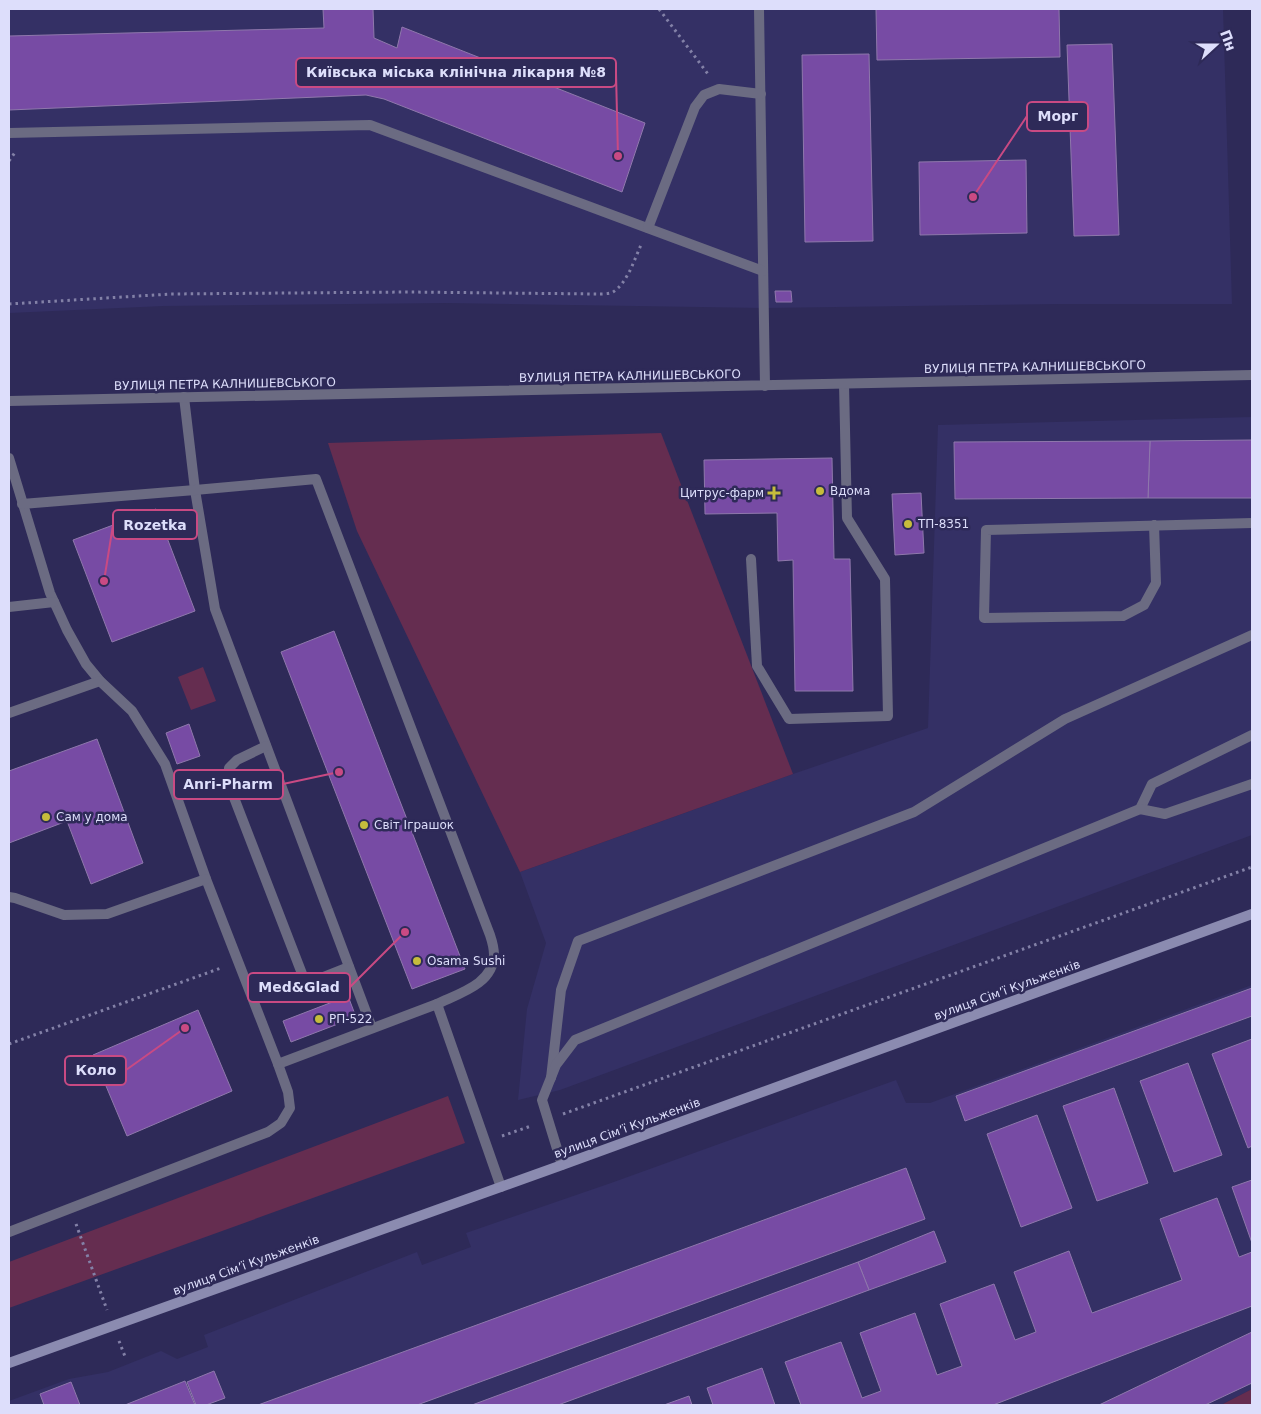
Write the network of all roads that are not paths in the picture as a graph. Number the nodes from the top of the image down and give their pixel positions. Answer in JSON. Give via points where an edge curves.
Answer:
{"nodes":[{"id":1,"x":760,"y":9,"type":"edge"},
{"id":2,"x":761,"y":94,"type":"junction"},
{"id":3,"x":9,"y":133,"type":"edge"},
{"id":4,"x":648,"y":228,"type":"junction"},
{"id":5,"x":763,"y":270,"type":"junction"},
{"id":6,"x":1252,"y":375,"type":"edge"},
{"id":7,"x":844,"y":384,"type":"junction"},
{"id":8,"x":765,"y":386,"type":"junction"},
{"id":9,"x":184,"y":397,"type":"junction"},
{"id":10,"x":9,"y":401,"type":"edge"},
{"id":11,"x":9,"y":458,"type":"edge"},
{"id":12,"x":195,"y":490,"type":"junction"},
{"id":13,"x":22,"y":504,"type":"junction"},
{"id":14,"x":1252,"y":523,"type":"edge"},
{"id":15,"x":1154,"y":526,"type":"junction"},
{"id":16,"x":751,"y":560,"type":"dead end"},
{"id":17,"x":54,"y":602,"type":"junction"},
{"id":18,"x":9,"y":608,"type":"edge"},
{"id":19,"x":1252,"y":635,"type":"edge"},
{"id":20,"x":100,"y":681,"type":"junction"},
{"id":21,"x":9,"y":713,"type":"edge"},
{"id":22,"x":1252,"y":735,"type":"edge"},
{"id":23,"x":266,"y":746,"type":"junction"},
{"id":24,"x":1252,"y":784,"type":"edge"},
{"id":25,"x":1140,"y":809,"type":"junction"},
{"id":26,"x":206,"y":879,"type":"junction"},
{"id":27,"x":9,"y":897,"type":"edge"},
{"id":28,"x":1252,"y":914,"type":"edge"},
{"id":29,"x":349,"y":967,"type":"junction"},
{"id":30,"x":437,"y":1004,"type":"junction"},
{"id":31,"x":372,"y":1028,"type":"junction"},
{"id":32,"x":278,"y":1064,"type":"junction"},
{"id":33,"x":551,"y":1078,"type":"junction"},
{"id":34,"x":562,"y":1165,"type":"junction"},
{"id":35,"x":501,"y":1187,"type":"junction"},
{"id":36,"x":9,"y":1232,"type":"edge"},
{"id":37,"x":9,"y":1363,"type":"edge"}],
"edges":[{"from":1,"to":2,"type":"street"},
{"from":2,"to":4,"type":"street","via":[[719,89],[704,94],[694,107]]},
{"from":2,"to":5,"type":"street"},
{"from":3,"to":4,"type":"street","via":[[370,125]]},
{"from":4,"to":5,"type":"street"},
{"from":5,"to":8,"type":"street"},
{"from":6,"to":7,"type":"street","name":"ВУЛИЦЯ ПЕТРА КАЛНИШЕВСЬКОГО"},
{"from":7,"to":8,"type":"street","name":"ВУЛИЦЯ ПЕТРА КАЛНИШЕВСЬКОГО"},
{"from":7,"to":16,"type":"street","via":[[847,518],[885,579],[888,716],[789,719],[756,666]]},
{"from":8,"to":9,"type":"street","name":"ВУЛИЦЯ ПЕТРА КАЛНИШЕВСЬКОГО"},
{"from":9,"to":10,"type":"street","name":"ВУЛИЦЯ ПЕТРА КАЛНИШЕВСЬКОГО"},
{"from":9,"to":12,"type":"street"},
{"from":11,"to":13,"type":"street"},
{"from":12,"to":13,"type":"street"},
{"from":12,"to":23,"type":"street","via":[[215,609]]},
{"from":12,"to":30,"type":"street","via":[[316,479],[490,935],[494,954],[491,971],[478,984]]},
{"from":13,"to":17,"type":"street"},
{"from":14,"to":15,"type":"street"},
{"from":15,"to":15,"type":"street","via":[[986,530],[984,618],[1123,616],[1144,605],[1156,584]]},
{"from":17,"to":18,"type":"street"},
{"from":17,"to":20,"type":"street","via":[[86,664]]},
{"from":19,"to":33,"type":"street","via":[[1065,719],[914,812],[578,941],[561,990]]},
{"from":20,"to":21,"type":"street"},
{"from":20,"to":26,"type":"street","via":[[132,711],[165,764]]},
{"from":22,"to":25,"type":"street","via":[[1152,784]]},
{"from":23,"to":29,"type":"street"},
{"from":23,"to":29,"type":"street","via":[[237,760],[229,768],[228,782],[306,984]]},
{"from":24,"to":25,"type":"street","via":[[1165,814]]},
{"from":25,"to":33,"type":"street","via":[[575,1040],[556,1065]]},
{"from":26,"to":27,"type":"street","via":[[107,914],[64,915]]},
{"from":26,"to":32,"type":"street"},
{"from":28,"to":34,"type":"main road","name":"вулиця Сімʼї Кульженків"},
{"from":29,"to":31,"type":"street"},
{"from":30,"to":31,"type":"street"},
{"from":30,"to":35,"type":"street"},
{"from":31,"to":32,"type":"street"},
{"from":32,"to":36,"type":"street","via":[[290,1108],[282,1123],[268,1132]]},
{"from":33,"to":34,"type":"street","via":[[542,1100]]},
{"from":34,"to":35,"type":"main road","name":"вулиця Сімʼї Кульженків"},
{"from":35,"to":37,"type":"main road","name":"вулиця Сімʼї Кульженків"}]}
